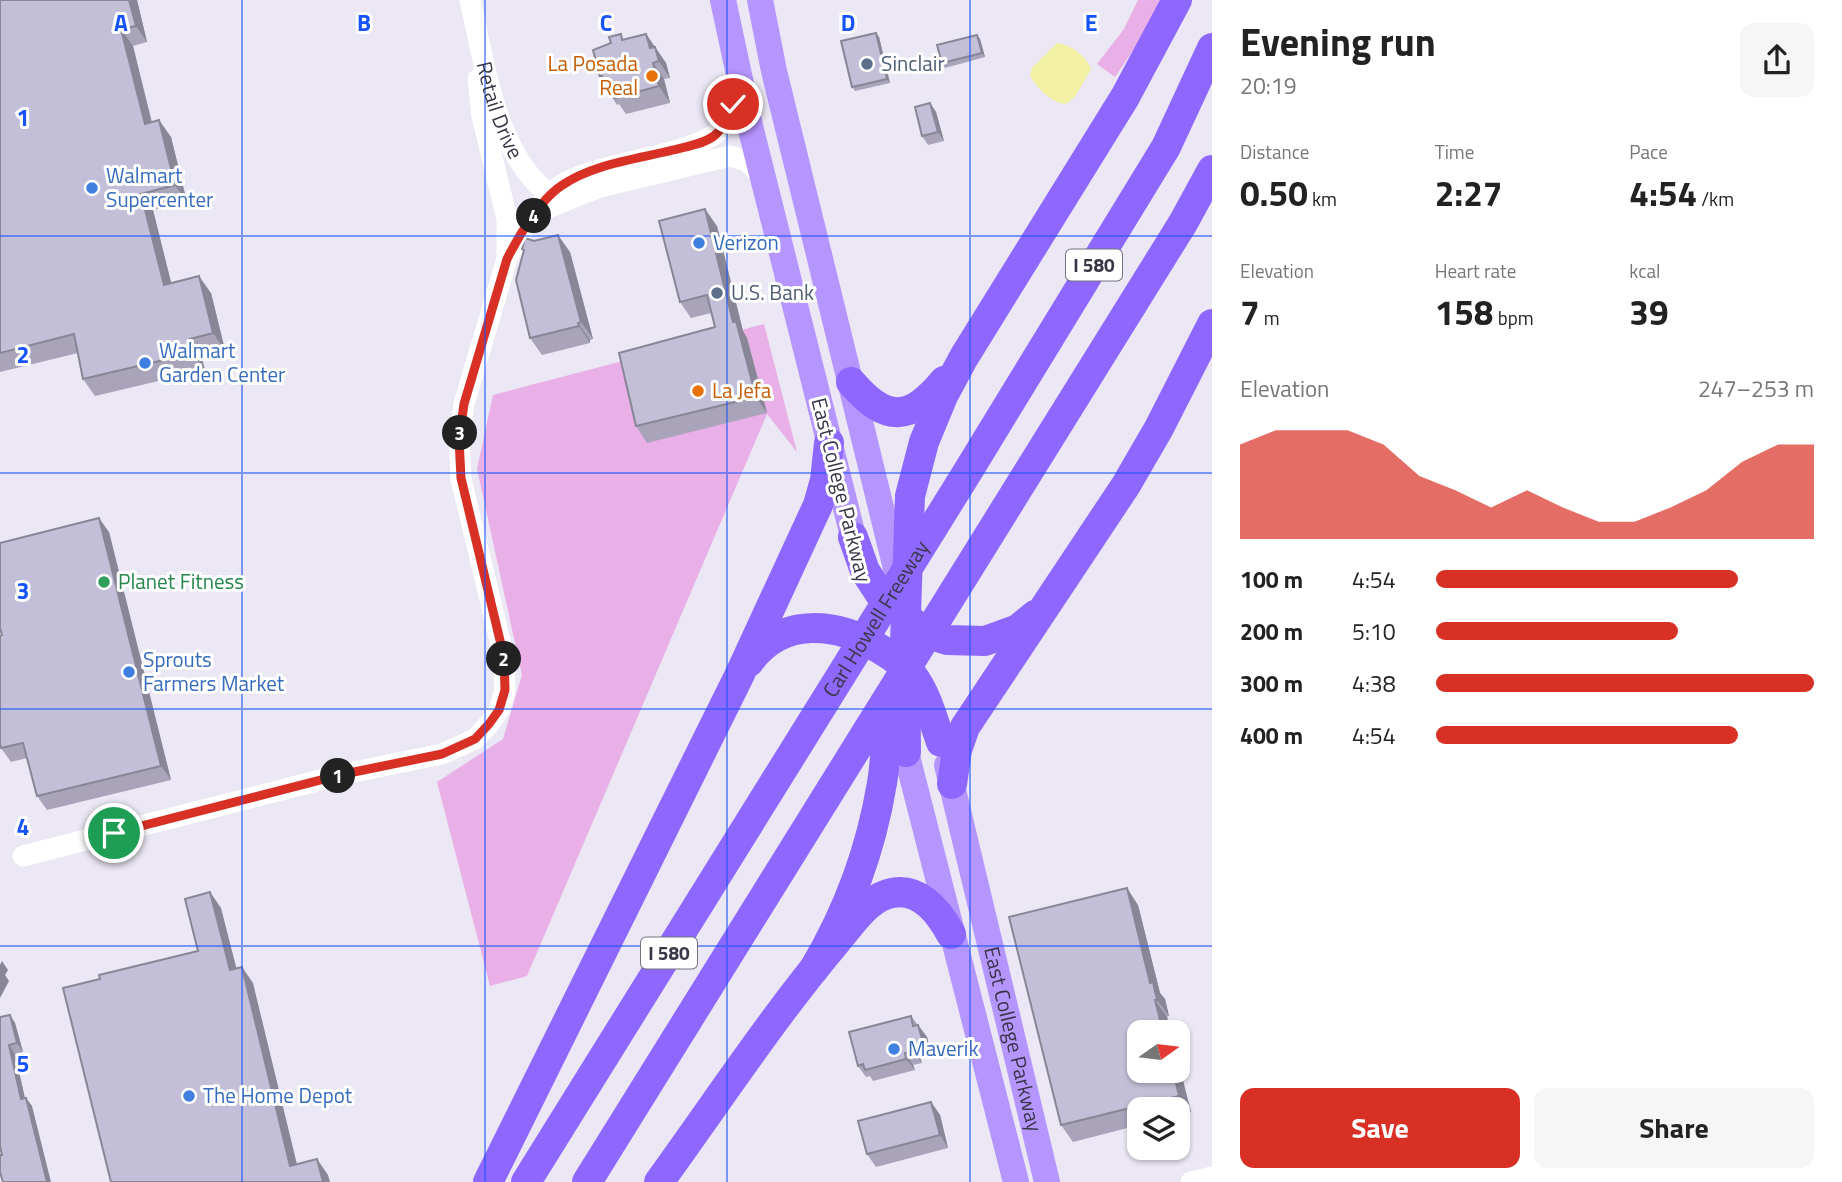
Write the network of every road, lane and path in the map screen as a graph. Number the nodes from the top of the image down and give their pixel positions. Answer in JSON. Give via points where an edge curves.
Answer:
{"nodes":[{"id":1,"x":470,"y":0,"type":"edge"},
{"id":2,"x":723,"y":0,"type":"edge"},
{"id":3,"x":760,"y":0,"type":"edge"},
{"id":4,"x":1177,"y":0,"type":"edge"},
{"id":5,"x":481,"y":46,"type":"junction"},
{"id":6,"x":1212,"y":48,"type":"edge"},
{"id":7,"x":739,"y":79,"type":"junction"},
{"id":8,"x":1212,"y":170,"type":"edge"},
{"id":9,"x":764,"y":178,"type":"junction"},
{"id":10,"x":550,"y":203,"type":"junction"},
{"id":11,"x":507,"y":259,"type":"junction"},
{"id":12,"x":1212,"y":324,"type":"edge"},
{"id":13,"x":964,"y":357,"type":"junction"},
{"id":14,"x":851,"y":382,"type":"junction"},
{"id":15,"x":829,"y":443,"type":"junction"},
{"id":16,"x":886,"y":527,"type":"joint"},
{"id":17,"x":853,"y":537,"type":"junction"},
{"id":18,"x":1044,"y":606,"type":"junction"},
{"id":19,"x":898,"y":609,"type":"junction"},
{"id":20,"x":891,"y":662,"type":"junction"},
{"id":21,"x":739,"y":676,"type":"junction"},
{"id":22,"x":941,"y":742,"type":"junction"},
{"id":23,"x":906,"y":752,"type":"joint"},
{"id":24,"x":952,"y":784,"type":"junction"},
{"id":25,"x":23,"y":856,"type":"dead end"},
{"id":26,"x":951,"y":934,"type":"junction"},
{"id":27,"x":814,"y":968,"type":"junction"},
{"id":28,"x":1212,"y":1177,"type":"edge"},
{"id":29,"x":488,"y":1182,"type":"edge"},
{"id":30,"x":526,"y":1182,"type":"edge"},
{"id":31,"x":587,"y":1182,"type":"edge"},
{"id":32,"x":659,"y":1182,"type":"edge"},
{"id":33,"x":1016,"y":1182,"type":"edge"},
{"id":34,"x":1047,"y":1182,"type":"edge"},
{"id":35,"x":1191,"y":1182,"type":"edge"}],
"edges":[{"from":1,"to":5,"type":"street","name":"Retail Drive"},
{"from":2,"to":7,"type":"main road","name":"East College Parkway"},
{"from":3,"to":14,"type":"main road","name":"East College Parkway"},
{"from":4,"to":13,"type":"highway","via":[[1125,97]]},
{"from":5,"to":10,"type":"street","name":"Retail Drive","via":[[507,138]]},
{"from":5,"to":11,"type":"street","via":[[482,116],[507,219]]},
{"from":6,"to":30,"type":"highway","name":"Carl Howell Freeway","number":"I 580","via":[[1166,147]]},
{"from":7,"to":9,"type":"main road","name":"East College Parkway"},
{"from":7,"to":10,"type":"street","via":[[723,126],[713,137],[587,173],[561,186]]},
{"from":8,"to":31,"type":"highway","number":"I 580"},
{"from":9,"to":10,"type":"street","via":[[747,161],[730,156]]},
{"from":9,"to":15,"type":"main road","name":"East College Parkway"},
{"from":10,"to":11,"type":"street","via":[[517,239]]},
{"from":11,"to":25,"type":"street","via":[[464,404],[459,439],[461,478],[505,665],[505,690],[489,724],[475,739],[442,754],[344,774]]},
{"from":12,"to":18,"type":"highway","via":[[1126,485]]},
{"from":13,"to":14,"type":"highway","via":[[925,402],[907,411],[877,406]]},
{"from":13,"to":19,"type":"highway","via":[[924,442],[911,487]]},
{"from":14,"to":16,"type":"main road","name":"East College Parkway"},
{"from":15,"to":17,"type":"main road","name":"East College Parkway"},
{"from":15,"to":21,"type":"highway","via":[[818,505]]},
{"from":16,"to":19,"type":"highway"},
{"from":17,"to":19,"type":"highway","via":[[865,571],[880,594]]},
{"from":17,"to":20,"type":"main road","name":"East College Parkway"},
{"from":18,"to":19,"type":"highway","via":[[1008,634],[972,642],[925,632]]},
{"from":18,"to":24,"type":"highway","via":[[965,727]]},
{"from":19,"to":20,"type":"highway"},
{"from":19,"to":22,"type":"main road","name":"East College Parkway"},
{"from":20,"to":21,"type":"highway","via":[[861,637],[814,627],[775,638],[754,654]]},
{"from":20,"to":22,"type":"highway","via":[[913,676]]},
{"from":20,"to":23,"type":"highway"},
{"from":20,"to":27,"type":"highway","via":[[884,764],[872,836],[857,884]]},
{"from":21,"to":29,"type":"highway"},
{"from":22,"to":24,"type":"main road","name":"East College Parkway"},
{"from":23,"to":26,"type":"main road","name":"East College Parkway"},
{"from":24,"to":34,"type":"main road","name":"East College Parkway"},
{"from":26,"to":27,"type":"highway","via":[[926,901],[907,892],[887,894],[863,911]]},
{"from":26,"to":33,"type":"main road","name":"East College Parkway"},
{"from":27,"to":32,"type":"highway"},
{"from":28,"to":35,"type":"street"}]}
